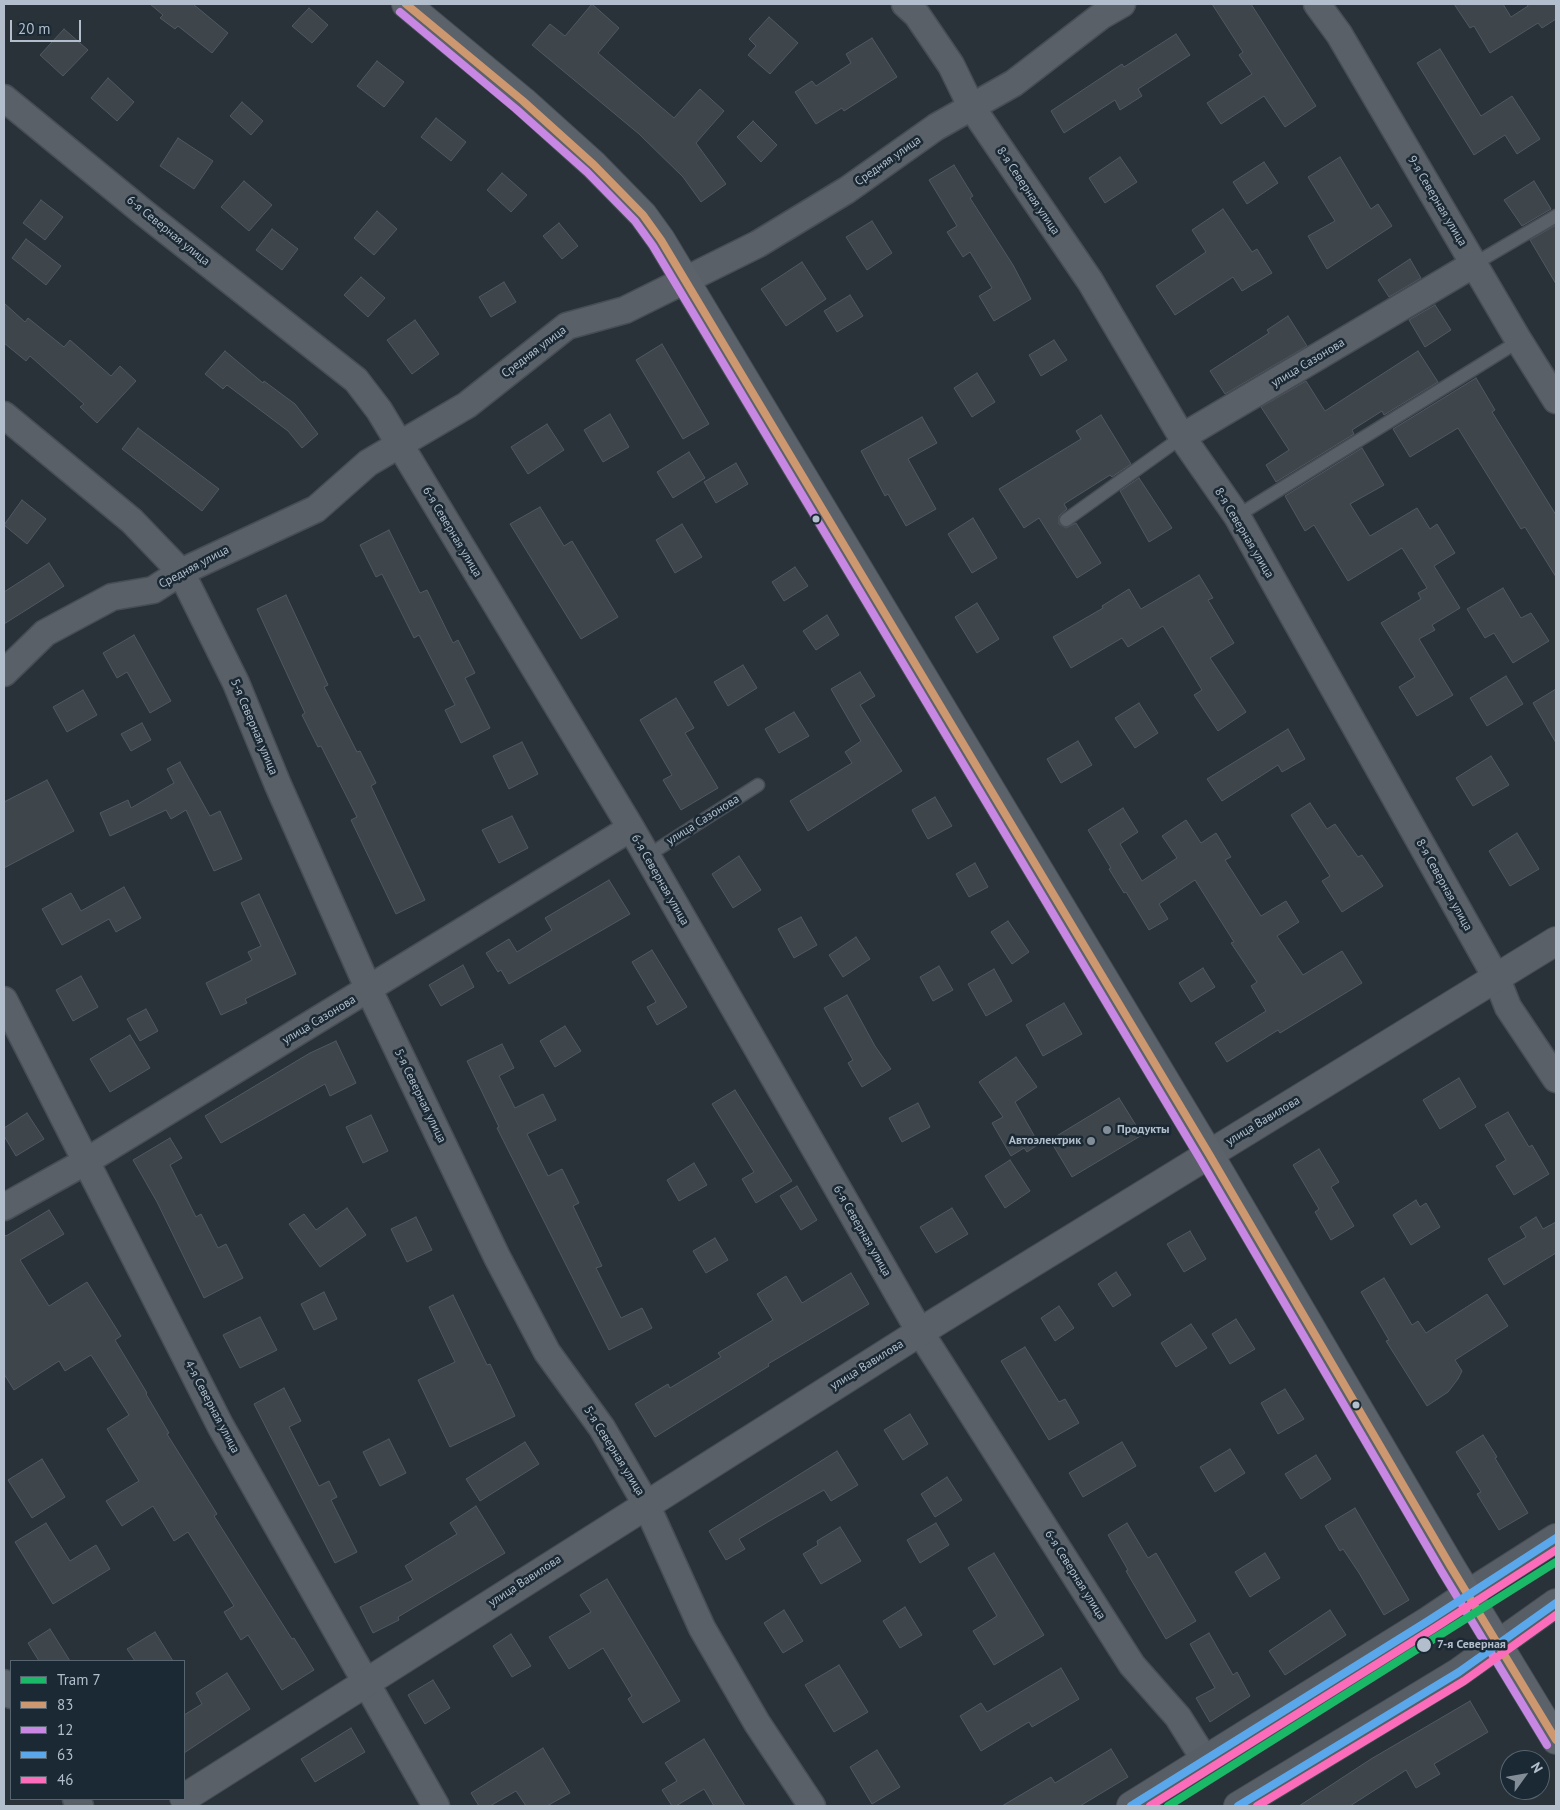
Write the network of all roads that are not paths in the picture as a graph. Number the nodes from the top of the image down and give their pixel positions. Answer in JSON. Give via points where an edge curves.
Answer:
{"nodes":[{"id":1,"x":406,"y":4,"type":"edge"},
{"id":2,"x":906,"y":4,"type":"edge"},
{"id":3,"x":1122,"y":4,"type":"edge"},
{"id":4,"x":1316,"y":4,"type":"edge"},
{"id":5,"x":4,"y":98,"type":"edge"},
{"id":6,"x":970,"y":106,"type":"junction"},
{"id":7,"x":1556,"y":216,"type":"edge"},
{"id":8,"x":1474,"y":264,"type":"junction"},
{"id":9,"x":686,"y":281,"type":"junction"},
{"id":10,"x":1519,"y":341,"type":"junction"},
{"id":11,"x":1556,"y":400,"type":"edge"},
{"id":12,"x":4,"y":415,"type":"edge"},
{"id":13,"x":1182,"y":438,"type":"junction"},
{"id":14,"x":400,"y":445,"type":"junction"},
{"id":15,"x":1237,"y":516,"type":"junction"},
{"id":16,"x":1066,"y":520,"type":"dead end"},
{"id":17,"x":181,"y":572,"type":"junction"},
{"id":18,"x":4,"y":673,"type":"edge"},
{"id":19,"x":758,"y":785,"type":"dead end"},
{"id":20,"x":631,"y":828,"type":"junction"},
{"id":21,"x":647,"y":856,"type":"junction"},
{"id":22,"x":1556,"y":941,"type":"edge"},
{"id":23,"x":1497,"y":979,"type":"junction"},
{"id":24,"x":369,"y":990,"type":"junction"},
{"id":25,"x":4,"y":1000,"type":"edge"},
{"id":26,"x":1556,"y":1079,"type":"edge"},
{"id":27,"x":1209,"y":1154,"type":"junction"},
{"id":28,"x":85,"y":1162,"type":"junction"},
{"id":29,"x":4,"y":1207,"type":"edge"},
{"id":30,"x":920,"y":1332,"type":"junction"},
{"id":31,"x":646,"y":1504,"type":"junction"},
{"id":32,"x":1556,"y":1538,"type":"edge"},
{"id":33,"x":1468,"y":1594,"type":"junction"},
{"id":34,"x":1556,"y":1603,"type":"edge"},
{"id":35,"x":1498,"y":1644,"type":"junction"},
{"id":36,"x":365,"y":1684,"type":"junction"},
{"id":37,"x":1556,"y":1740,"type":"edge"},
{"id":38,"x":1205,"y":1760,"type":"junction"},
{"id":39,"x":185,"y":1797,"type":"edge"},
{"id":40,"x":436,"y":1806,"type":"edge"},
{"id":41,"x":812,"y":1806,"type":"edge"},
{"id":42,"x":1131,"y":1806,"type":"edge"},
{"id":43,"x":1238,"y":1806,"type":"edge"}],
"edges":[{"from":1,"to":9,"type":"main road","via":[[594,165],[643,215]]},
{"from":2,"to":6,"type":"street","name":"8-я Северная улица","via":[[951,65]]},
{"from":3,"to":6,"type":"street","name":"Средняя улица","via":[[1101,16],[1014,82]]},
{"from":4,"to":8,"type":"street","name":"9-я Северная улица","via":[[1338,34]]},
{"from":5,"to":14,"type":"street","name":"6-я Северная улица","via":[[356,380]]},
{"from":6,"to":9,"type":"street","name":"Средняя улица","via":[[847,190],[758,244]]},
{"from":6,"to":13,"type":"street","name":"8-я Северная улица","via":[[1090,281]]},
{"from":7,"to":8,"type":"lane","name":"улица Сазонова"},
{"from":8,"to":10,"type":"street","name":"9-я Северная улица"},
{"from":8,"to":13,"type":"street","name":"улица Сазонова"},
{"from":9,"to":14,"type":"street","name":"Средняя улица","via":[[625,310],[567,326],[467,405]]},
{"from":9,"to":27,"type":"main road"},
{"from":10,"to":11,"type":"street","name":"9-я Северная улица"},
{"from":10,"to":15,"type":"lane"},
{"from":12,"to":17,"type":"street","name":"5-я Северная улица","via":[[132,522]]},
{"from":13,"to":15,"type":"street","name":"8-я Северная улица"},
{"from":13,"to":16,"type":"lane","name":"улица Сазонова"},
{"from":14,"to":17,"type":"street","name":"Средняя улица","via":[[368,463],[316,509]]},
{"from":14,"to":20,"type":"street","name":"6-я Северная улица"},
{"from":15,"to":23,"type":"street","name":"8-я Северная улица"},
{"from":17,"to":18,"type":"street","name":"Средняя улица","via":[[153,590],[112,596],[44,632]]},
{"from":17,"to":24,"type":"street","name":"5-я Северная улица","via":[[236,683]]},
{"from":19,"to":21,"type":"lane","name":"улица Сазонова"},
{"from":20,"to":21,"type":"street","name":"6-я Северная улица"},
{"from":20,"to":24,"type":"street","name":"улица Сазонова"},
{"from":21,"to":30,"type":"street","name":"6-я Северная улица"},
{"from":22,"to":23,"type":"street","name":"улица Вавилова"},
{"from":23,"to":26,"type":"street","name":"8-я Северная улица","via":[[1508,1007]]},
{"from":23,"to":27,"type":"street","name":"улица Вавилова"},
{"from":24,"to":28,"type":"street","name":"улица Сазонова"},
{"from":24,"to":31,"type":"street","name":"5-я Северная улица","via":[[497,1257],[548,1352],[602,1428]]},
{"from":25,"to":28,"type":"street","name":"4-я Северная улица"},
{"from":27,"to":30,"type":"street","name":"улица Вавилова"},
{"from":27,"to":33,"type":"main road"},
{"from":28,"to":29,"type":"street","name":"улица Сазонова"},
{"from":28,"to":36,"type":"street","name":"4-я Северная улица","via":[[220,1425]]},
{"from":30,"to":31,"type":"street","name":"улица Вавилова"},
{"from":30,"to":38,"type":"street","name":"6-я Северная улица","via":[[1132,1665],[1178,1717]]},
{"from":31,"to":36,"type":"street","name":"улица Вавилова"},
{"from":31,"to":41,"type":"street","name":"5-я Северная улица","via":[[702,1628],[757,1723]]},
{"from":32,"to":33,"type":"main road"},
{"from":33,"to":35,"type":"main road"},
{"from":33,"to":38,"type":"main road"},
{"from":34,"to":35,"type":"main road"},
{"from":35,"to":37,"type":"main road"},
{"from":35,"to":43,"type":"main road","via":[[1459,1672]]},
{"from":36,"to":39,"type":"street","name":"улица Вавилова"},
{"from":36,"to":40,"type":"street","name":"4-я Северная улица"},
{"from":38,"to":42,"type":"main road"}]}
